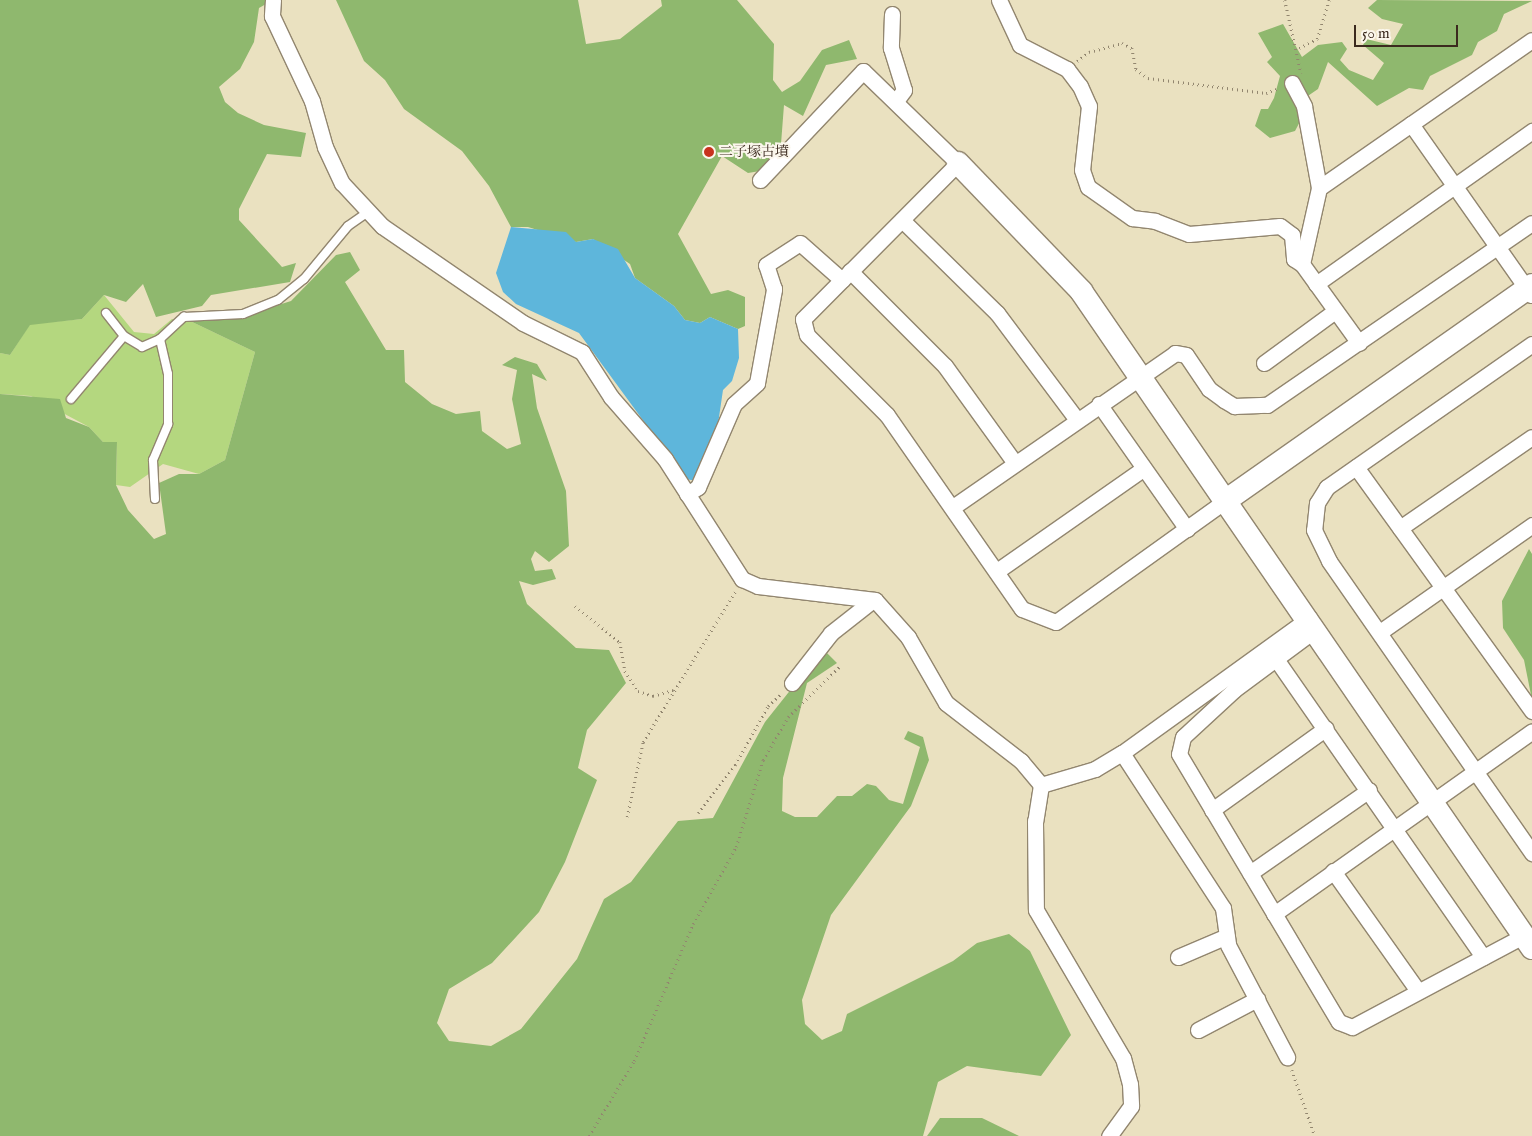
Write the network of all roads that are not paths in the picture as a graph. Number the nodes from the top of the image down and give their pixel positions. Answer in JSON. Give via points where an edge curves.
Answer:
{"nodes":[{"id":1,"x":273,"y":0,"type":"edge"},
{"id":2,"x":999,"y":0,"type":"edge"},
{"id":3,"x":892,"y":14,"type":"dead end"},
{"id":4,"x":1532,"y":40,"type":"edge"},
{"id":5,"x":1292,"y":83,"type":"road end"},
{"id":6,"x":896,"y":101,"type":"junction"},
{"id":7,"x":1411,"y":124,"type":"junction"},
{"id":8,"x":1532,"y":132,"type":"edge"},
{"id":9,"x":958,"y":163,"type":"junction"},
{"id":10,"x":760,"y":180,"type":"dead end"},
{"id":11,"x":1454,"y":185,"type":"junction"},
{"id":12,"x":1319,"y":188,"type":"junction"},
{"id":13,"x":368,"y":212,"type":"junction"},
{"id":14,"x":902,"y":220,"type":"junction"},
{"id":15,"x":1532,"y":223,"type":"edge"},
{"id":16,"x":1497,"y":246,"type":"junction"},
{"id":17,"x":1302,"y":264,"type":"junction"},
{"id":18,"x":846,"y":276,"type":"junction"},
{"id":19,"x":1316,"y":284,"type":"junction"},
{"id":20,"x":1530,"y":290,"type":"edge"},
{"id":21,"x":1335,"y":311,"type":"junction"},
{"id":22,"x":106,"y":313,"type":"dead end"},
{"id":23,"x":124,"y":336,"type":"junction"},
{"id":24,"x":160,"y":339,"type":"junction"},
{"id":25,"x":1359,"y":344,"type":"junction"},
{"id":26,"x":1532,"y":344,"type":"edge"},
{"id":27,"x":1264,"y":363,"type":"dead end"},
{"id":28,"x":1140,"y":375,"type":"junction"},
{"id":29,"x":71,"y":399,"type":"dead end"},
{"id":30,"x":1099,"y":404,"type":"junction"},
{"id":31,"x":1077,"y":420,"type":"junction"},
{"id":32,"x":1532,"y":436,"type":"edge"},
{"id":33,"x":1015,"y":463,"type":"junction"},
{"id":34,"x":1356,"y":467,"type":"junction"},
{"id":35,"x":1144,"y":468,"type":"junction"},
{"id":36,"x":687,"y":494,"type":"junction"},
{"id":37,"x":155,"y":499,"type":"dead end"},
{"id":38,"x":1228,"y":499,"type":"junction"},
{"id":39,"x":953,"y":507,"type":"junction"},
{"id":40,"x":1532,"y":525,"type":"edge"},
{"id":41,"x":1187,"y":528,"type":"junction"},
{"id":42,"x":1400,"y":528,"type":"junction"},
{"id":43,"x":997,"y":571,"type":"junction"},
{"id":44,"x":1443,"y":588,"type":"junction"},
{"id":45,"x":873,"y":600,"type":"junction"},
{"id":46,"x":1313,"y":623,"type":"junction"},
{"id":47,"x":1380,"y":632,"type":"junction"},
{"id":48,"x":1276,"y":658,"type":"junction"},
{"id":49,"x":792,"y":683,"type":"road end"},
{"id":50,"x":1532,"y":711,"type":"edge"},
{"id":51,"x":1326,"y":728,"type":"junction"},
{"id":52,"x":1532,"y":731,"type":"edge"},
{"id":53,"x":1122,"y":754,"type":"junction"},
{"id":54,"x":1476,"y":770,"type":"junction"},
{"id":55,"x":1041,"y":785,"type":"junction"},
{"id":56,"x":1369,"y":790,"type":"junction"},
{"id":57,"x":1433,"y":800,"type":"junction"},
{"id":58,"x":1212,"y":810,"type":"junction"},
{"id":59,"x":1395,"y":827,"type":"junction"},
{"id":60,"x":1532,"y":853,"type":"edge"},
{"id":61,"x":1333,"y":871,"type":"junction"},
{"id":62,"x":1250,"y":873,"type":"junction"},
{"id":63,"x":1274,"y":914,"type":"junction"},
{"id":64,"x":1227,"y":936,"type":"junction"},
{"id":65,"x":1528,"y":941,"type":"edge"},
{"id":66,"x":1178,"y":956,"type":"dead end"},
{"id":67,"x":1483,"y":957,"type":"junction"},
{"id":68,"x":1418,"y":991,"type":"junction"},
{"id":69,"x":1256,"y":999,"type":"junction"},
{"id":70,"x":1198,"y":1030,"type":"dead end"},
{"id":71,"x":1287,"y":1057,"type":"road end"},
{"id":72,"x":1109,"y":1136,"type":"edge"}],
"edges":[{"from":1,"to":13,"type":"street","via":[[272,16],[312,101],[325,147],[342,183]]},
{"from":2,"to":17,"type":"street","via":[[1020,45],[1067,69],[1088,106],[1082,170],[1088,187],[1132,218],[1156,221],[1189,234],[1280,226],[1292,235],[1294,260]]},
{"from":3,"to":6,"type":"street","via":[[891,48],[904,90]]},
{"from":4,"to":7,"type":"street"},
{"from":5,"to":12,"type":"street","via":[[1304,106]]},
{"from":6,"to":9,"type":"street"},
{"from":6,"to":10,"type":"street","via":[[863,71]]},
{"from":7,"to":11,"type":"street"},
{"from":7,"to":12,"type":"street"},
{"from":8,"to":11,"type":"street"},
{"from":9,"to":14,"type":"street"},
{"from":9,"to":28,"type":"street","via":[[1081,291]]},
{"from":11,"to":16,"type":"street"},
{"from":11,"to":19,"type":"street"},
{"from":12,"to":17,"type":"street"},
{"from":13,"to":24,"type":"lane","via":[[348,226],[304,279],[278,300],[243,314],[184,317]]},
{"from":13,"to":36,"type":"street","via":[[382,226],[523,323],[582,352]]},
{"from":14,"to":18,"type":"street"},
{"from":14,"to":31,"type":"street","via":[[997,313]]},
{"from":15,"to":16,"type":"street"},
{"from":16,"to":20,"type":"street"},
{"from":16,"to":25,"type":"street"},
{"from":17,"to":19,"type":"street"},
{"from":18,"to":33,"type":"street","via":[[945,366]]},
{"from":18,"to":36,"type":"street","via":[[800,243],[766,265],[774,289],[757,383],[734,404],[698,487]]},
{"from":18,"to":39,"type":"street","via":[[803,319],[807,335],[887,415]]},
{"from":19,"to":21,"type":"street"},
{"from":20,"to":38,"type":"street"},
{"from":21,"to":25,"type":"street"},
{"from":21,"to":27,"type":"street"},
{"from":22,"to":23,"type":"lane"},
{"from":23,"to":24,"type":"lane","via":[[142,347]]},
{"from":23,"to":29,"type":"lane"},
{"from":24,"to":37,"type":"lane","via":[[168,374],[168,424],[153,460]]},
{"from":25,"to":28,"type":"street","via":[[1286,395],[1250,407],[1234,406],[1209,388],[1186,355],[1175,353]]},
{"from":26,"to":34,"type":"street"},
{"from":28,"to":30,"type":"street"},
{"from":28,"to":38,"type":"street"},
{"from":30,"to":31,"type":"street"},
{"from":30,"to":35,"type":"street"},
{"from":31,"to":33,"type":"street"},
{"from":32,"to":42,"type":"street"},
{"from":33,"to":39,"type":"street"},
{"from":34,"to":42,"type":"street"},
{"from":34,"to":47,"type":"street","via":[[1327,487],[1317,503],[1314,530],[1329,561]]},
{"from":35,"to":41,"type":"street"},
{"from":35,"to":43,"type":"street"},
{"from":36,"to":45,"type":"street","via":[[742,579],[758,586]]},
{"from":38,"to":41,"type":"street"},
{"from":38,"to":46,"type":"street"},
{"from":39,"to":43,"type":"street"},
{"from":40,"to":44,"type":"street"},
{"from":41,"to":43,"type":"street","via":[[1056,622],[1022,609]]},
{"from":42,"to":44,"type":"street"},
{"from":44,"to":47,"type":"street"},
{"from":44,"to":50,"type":"street"},
{"from":45,"to":49,"type":"street","via":[[832,633]]},
{"from":45,"to":55,"type":"street","via":[[908,637],[946,703],[1021,761]]},
{"from":46,"to":48,"type":"street"},
{"from":46,"to":53,"type":"street"},
{"from":46,"to":57,"type":"street"},
{"from":47,"to":54,"type":"street"},
{"from":48,"to":51,"type":"street"},
{"from":48,"to":58,"type":"street","via":[[1182,737],[1179,754]]},
{"from":51,"to":56,"type":"street"},
{"from":51,"to":58,"type":"street"},
{"from":52,"to":54,"type":"street"},
{"from":53,"to":55,"type":"street","via":[[1096,769]]},
{"from":53,"to":64,"type":"street","via":[[1223,908]]},
{"from":54,"to":57,"type":"street"},
{"from":54,"to":60,"type":"street"},
{"from":55,"to":72,"type":"street","via":[[1035,821],[1036,910],[1123,1058],[1130,1084],[1131,1106]]},
{"from":56,"to":59,"type":"street"},
{"from":56,"to":62,"type":"street"},
{"from":57,"to":59,"type":"street"},
{"from":57,"to":65,"type":"street"},
{"from":58,"to":62,"type":"street"},
{"from":59,"to":61,"type":"street"},
{"from":59,"to":67,"type":"street"},
{"from":61,"to":63,"type":"street"},
{"from":61,"to":68,"type":"street"},
{"from":62,"to":63,"type":"street"},
{"from":63,"to":68,"type":"street","via":[[1339,1022],[1352,1027]]},
{"from":64,"to":66,"type":"street"},
{"from":64,"to":69,"type":"street"},
{"from":65,"to":67,"type":"street"},
{"from":67,"to":68,"type":"street"},
{"from":69,"to":70,"type":"street"},
{"from":69,"to":71,"type":"street"}]}
